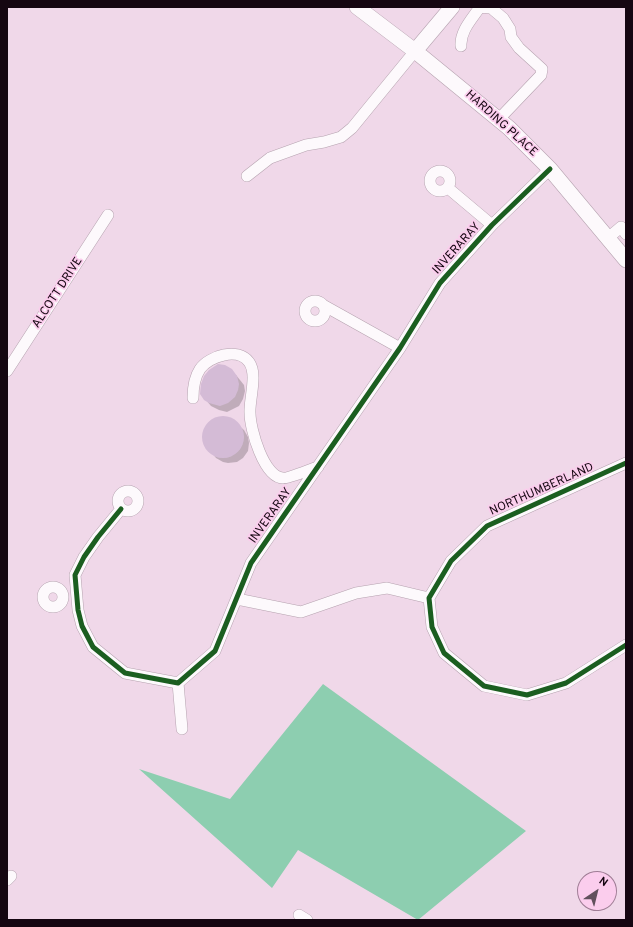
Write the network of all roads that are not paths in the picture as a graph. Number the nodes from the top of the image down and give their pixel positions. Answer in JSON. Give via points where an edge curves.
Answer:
{"nodes":[{"id":1,"x":357,"y":7,"type":"edge"},
{"id":2,"x":452,"y":7,"type":"edge"},
{"id":3,"x":480,"y":7,"type":"edge"},
{"id":4,"x":461,"y":46,"type":"dead end"},
{"id":5,"x":415,"y":51,"type":"junction"},
{"id":6,"x":499,"y":119,"type":"junction"},
{"id":7,"x":550,"y":169,"type":"junction"},
{"id":8,"x":246,"y":176,"type":"dead end"},
{"id":9,"x":448,"y":188,"type":"dead end"},
{"id":10,"x":108,"y":215,"type":"dead end"},
{"id":11,"x":492,"y":225,"type":"junction"},
{"id":12,"x":626,"y":234,"type":"edge"},
{"id":13,"x":608,"y":238,"type":"junction"},
{"id":14,"x":626,"y":260,"type":"edge"},
{"id":15,"x":323,"y":305,"type":"dead end"},
{"id":16,"x":400,"y":348,"type":"junction"},
{"id":17,"x":7,"y":371,"type":"edge"},
{"id":18,"x":193,"y":398,"type":"dead end"},
{"id":19,"x":626,"y":463,"type":"edge"},
{"id":20,"x":318,"y":467,"type":"junction"},
{"id":21,"x":121,"y":509,"type":"dead end"},
{"id":22,"x":76,"y":596,"type":"junction"},
{"id":23,"x":63,"y":597,"type":"dead end"},
{"id":24,"x":429,"y":598,"type":"junction"},
{"id":25,"x":237,"y":599,"type":"junction"},
{"id":26,"x":626,"y":645,"type":"edge"},
{"id":27,"x":178,"y":683,"type":"junction"},
{"id":28,"x":182,"y":729,"type":"dead end"}],
"edges":[{"from":1,"to":5,"type":"main road","name":"HARDING PLACE"},
{"from":2,"to":5,"type":"main road"},
{"from":3,"to":4,"type":"street","via":[[464,31]]},
{"from":3,"to":6,"type":"street","via":[[491,8],[503,18],[519,48],[542,69],[541,75]]},
{"from":5,"to":6,"type":"main road","name":"HARDING PLACE"},
{"from":5,"to":8,"type":"street","via":[[352,128],[341,137],[306,145],[270,158]]},
{"from":6,"to":7,"type":"main road","name":"HARDING PLACE"},
{"from":7,"to":11,"type":"street","name":"INVERARAY"},
{"from":7,"to":13,"type":"main road","name":"HARDING PLACE"},
{"from":9,"to":11,"type":"street"},
{"from":10,"to":17,"type":"street","name":"ALCOTT DRIVE"},
{"from":11,"to":16,"type":"street","name":"INVERARAY","via":[[440,283]]},
{"from":12,"to":13,"type":"street","via":[[621,227]]},
{"from":13,"to":14,"type":"main road","name":"HARDING PLACE"},
{"from":15,"to":16,"type":"street"},
{"from":16,"to":20,"type":"street","name":"INVERARAY"},
{"from":18,"to":20,"type":"street","via":[[196,376],[205,363],[224,355],[244,358],[252,369],[252,426],[259,452],[268,469],[276,477],[283,479]]},
{"from":19,"to":24,"type":"street","name":"NORTHUMBERLAND","via":[[487,526],[451,561]]},
{"from":20,"to":25,"type":"street","name":"INVERARAY","via":[[251,563]]},
{"from":21,"to":22,"type":"street","via":[[84,557],[75,575]]},
{"from":22,"to":23,"type":"street"},
{"from":22,"to":27,"type":"street","via":[[82,626],[93,647],[125,674]]},
{"from":24,"to":25,"type":"street","via":[[387,588],[356,593],[301,612]]},
{"from":24,"to":26,"type":"street","via":[[432,626],[444,653],[484,686],[527,695],[566,683]]},
{"from":25,"to":27,"type":"street","name":"INVERARAY","via":[[215,651]]},
{"from":27,"to":28,"type":"street"}]}
